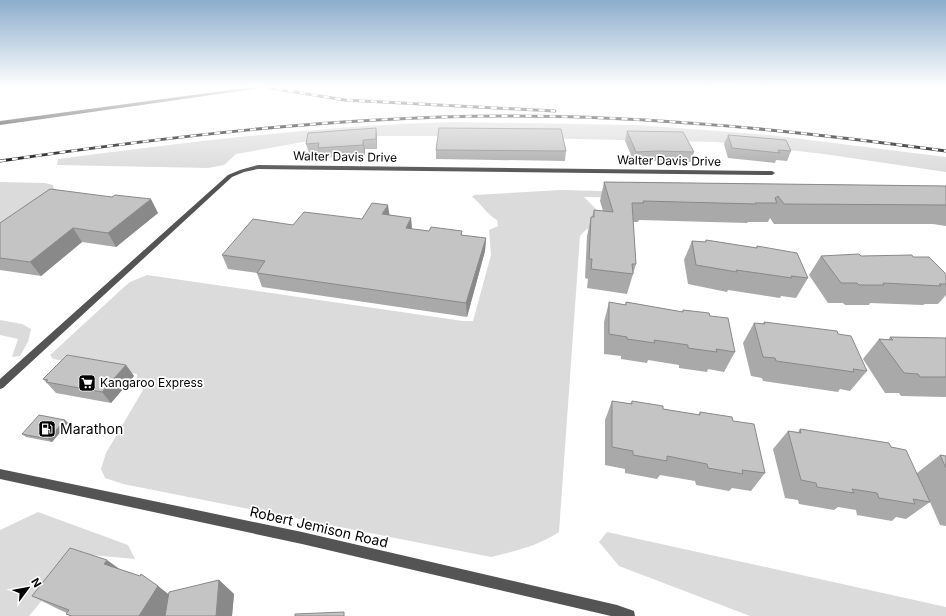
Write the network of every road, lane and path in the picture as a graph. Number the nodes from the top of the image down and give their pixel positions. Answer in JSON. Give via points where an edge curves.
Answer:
{"nodes":[{"id":1,"x":55,"y":116,"type":"edge"},
{"id":2,"x":0,"y":123,"type":"edge"},
{"id":3,"x":772,"y":173,"type":"dead end"},
{"id":4,"x":0,"y":385,"type":"edge"},
{"id":5,"x":0,"y":474,"type":"edge"},
{"id":6,"x":629,"y":616,"type":"edge"}],
"edges":[{"from":1,"to":2,"type":"main road"},
{"from":3,"to":4,"type":"street","name":"Walter Davis Drive","via":[[258,167],[242,171],[230,176]]},
{"from":5,"to":6,"type":"street","name":"Robert Jemison Road","via":[[302,538],[617,611]]}]}
